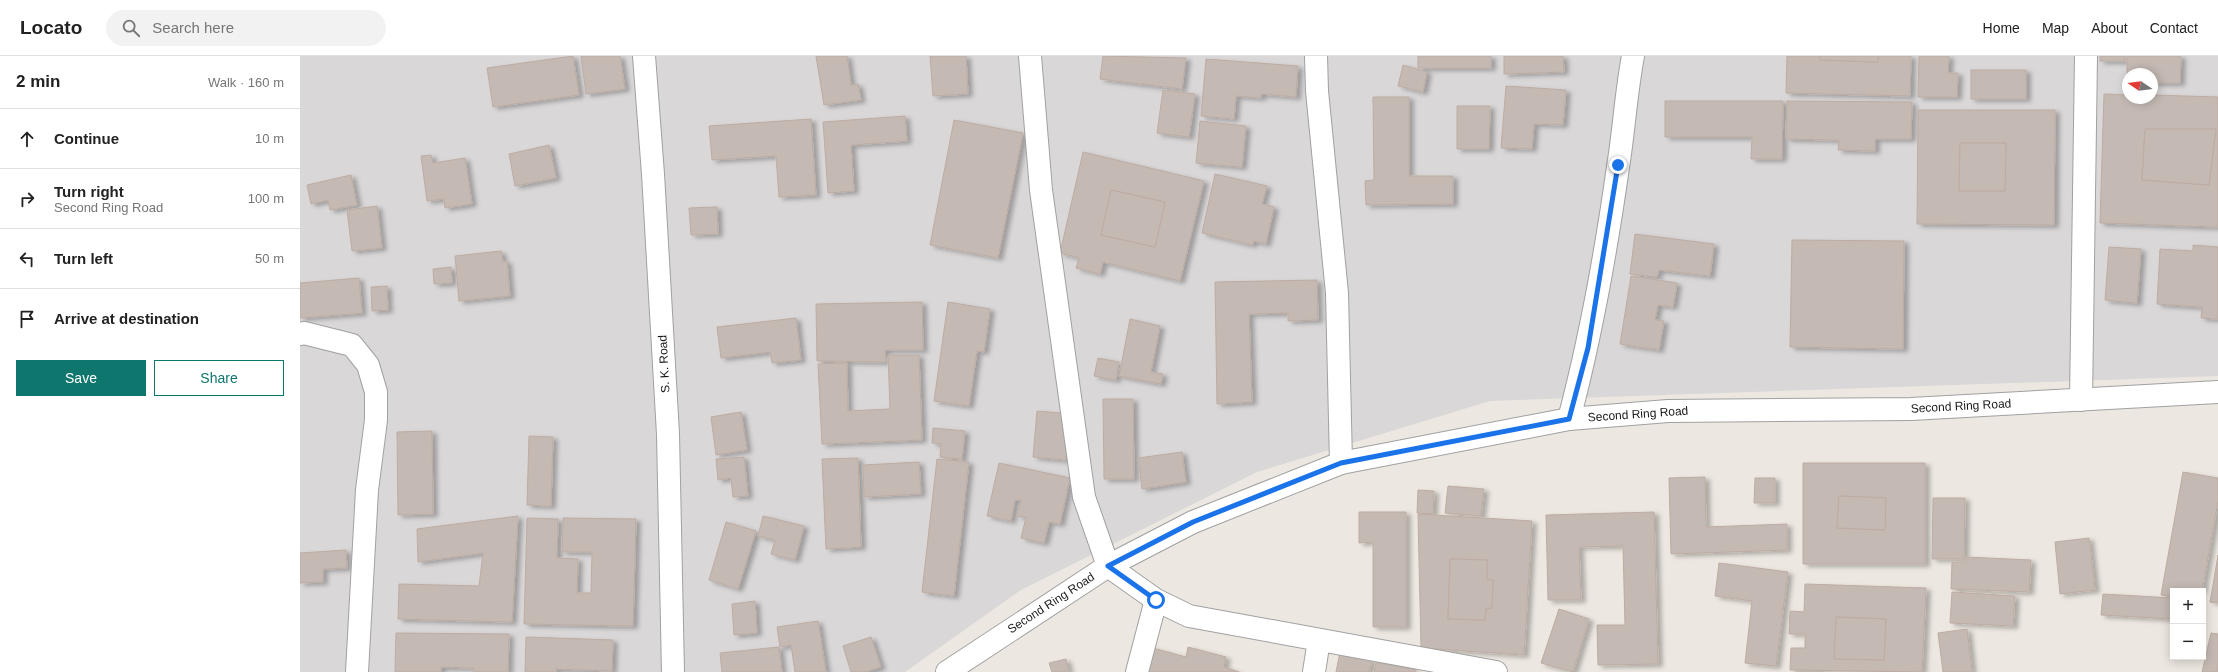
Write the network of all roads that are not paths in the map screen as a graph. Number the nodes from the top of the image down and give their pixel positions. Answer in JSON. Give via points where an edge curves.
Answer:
{"nodes":[{"id":1,"x":644,"y":56,"type":"edge"},
{"id":2,"x":1030,"y":56,"type":"edge"},
{"id":3,"x":1316,"y":56,"type":"edge"},
{"id":4,"x":1633,"y":56,"type":"edge"},
{"id":5,"x":2086,"y":56,"type":"edge"},
{"id":6,"x":300,"y":334,"type":"edge"},
{"id":7,"x":2218,"y":392,"type":"edge"},
{"id":8,"x":2081,"y":400,"type":"junction"},
{"id":9,"x":1569,"y":419,"type":"junction"},
{"id":10,"x":1341,"y":463,"type":"junction"},
{"id":11,"x":1108,"y":566,"type":"junction"},
{"id":12,"x":1156,"y":600,"type":"junction"},
{"id":13,"x":1319,"y":640,"type":"junction"},
{"id":14,"x":357,"y":672,"type":"edge"},
{"id":15,"x":673,"y":672,"type":"edge"},
{"id":16,"x":947,"y":672,"type":"edge"},
{"id":17,"x":1137,"y":672,"type":"edge"},
{"id":18,"x":1314,"y":672,"type":"edge"},
{"id":19,"x":1496,"y":672,"type":"edge"}],
"edges":[{"from":1,"to":15,"type":"street","name":"S. K. Road","via":[[668,434]]},
{"from":2,"to":11,"type":"street","via":[[1041,190],[1084,497]]},
{"from":3,"to":10,"type":"street","via":[[1337,294]]},
{"from":4,"to":9,"type":"street","via":[[1626,89],[1604,258],[1588,348]]},
{"from":5,"to":8,"type":"street"},
{"from":6,"to":14,"type":"street","via":[[352,345],[368,365],[376,392],[376,420],[367,490]]},
{"from":7,"to":8,"type":"street","name":"Second Ring Road"},
{"from":8,"to":9,"type":"street","name":"Second Ring Road","via":[[1911,409],[1668,411]]},
{"from":9,"to":10,"type":"street","name":"Second Ring Road"},
{"from":10,"to":11,"type":"street","name":"Second Ring Road","via":[[1193,522]]},
{"from":11,"to":12,"type":"street"},
{"from":11,"to":16,"type":"street","name":"Second Ring Road"},
{"from":12,"to":13,"type":"street","via":[[1189,616]]},
{"from":12,"to":17,"type":"street"},
{"from":13,"to":18,"type":"street"},
{"from":13,"to":19,"type":"street"}]}
